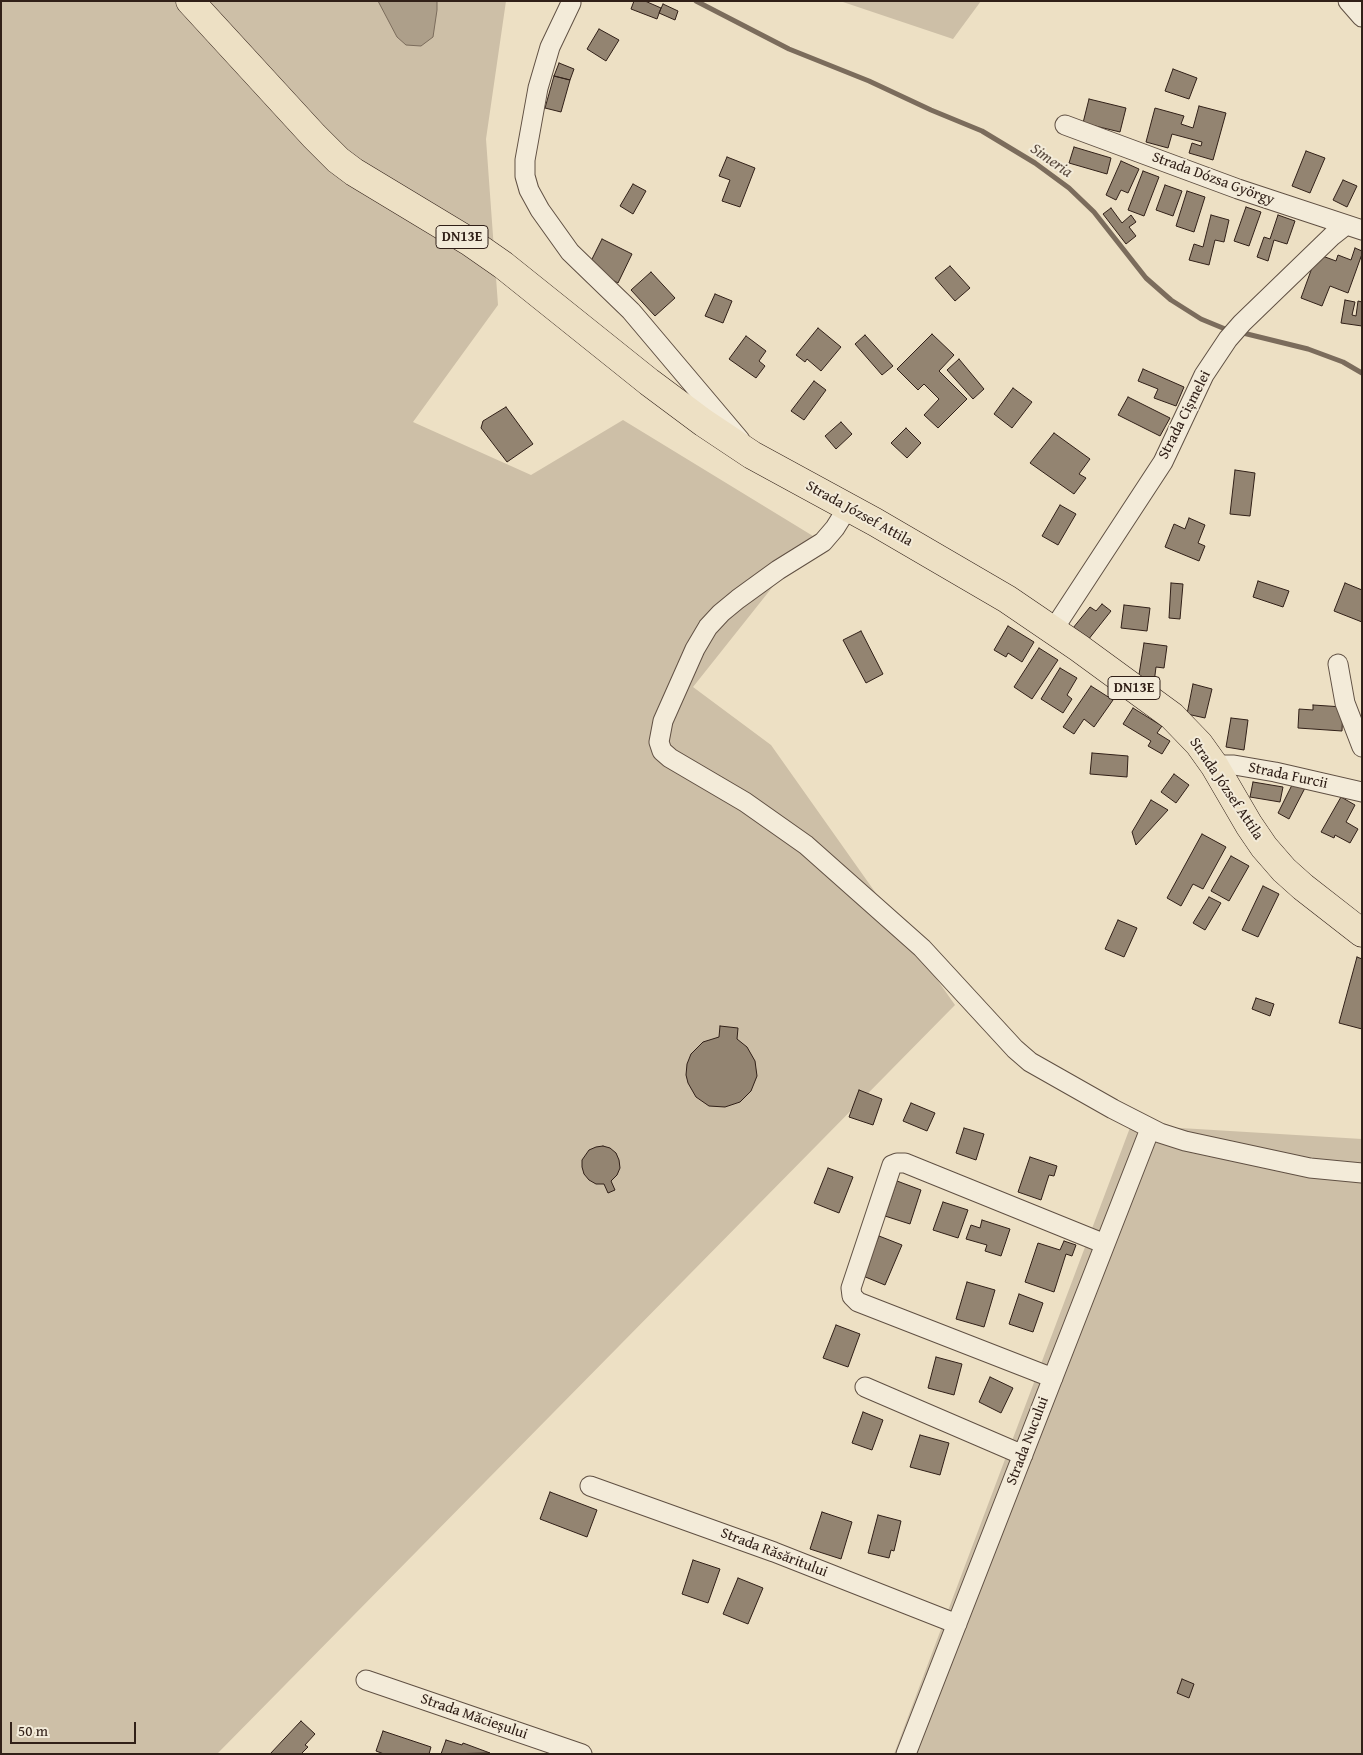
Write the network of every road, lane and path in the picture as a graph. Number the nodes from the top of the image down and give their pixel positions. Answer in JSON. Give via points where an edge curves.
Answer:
{"nodes":[{"id":1,"x":190,"y":1,"type":"edge"},
{"id":2,"x":1348,"y":1,"type":"edge"},
{"id":3,"x":571,"y":3,"type":"dead end"},
{"id":4,"x":1362,"y":16,"type":"edge"},
{"id":5,"x":1065,"y":125,"type":"dead end"},
{"id":6,"x":1354,"y":227,"type":"edge"},
{"id":7,"x":752,"y":455,"type":"junction"},
{"id":8,"x":848,"y":507,"type":"junction"},
{"id":9,"x":1053,"y":630,"type":"junction"},
{"id":10,"x":1338,"y":664,"type":"dead end"},
{"id":11,"x":1362,"y":747,"type":"edge"},
{"id":12,"x":1214,"y":765,"type":"junction"},
{"id":13,"x":1362,"y":792,"type":"edge"},
{"id":14,"x":1362,"y":933,"type":"edge"},
{"id":15,"x":1150,"y":1128,"type":"junction"},
{"id":16,"x":1362,"y":1174,"type":"edge"},
{"id":17,"x":1105,"y":1244,"type":"junction"},
{"id":18,"x":1053,"y":1378,"type":"junction"},
{"id":19,"x":865,"y":1387,"type":"dead end"},
{"id":20,"x":1023,"y":1455,"type":"junction"},
{"id":21,"x":590,"y":1486,"type":"dead end"},
{"id":22,"x":957,"y":1624,"type":"junction"},
{"id":23,"x":366,"y":1680,"type":"dead end"},
{"id":24,"x":582,"y":1754,"type":"edge"},
{"id":25,"x":906,"y":1754,"type":"edge"}],
"edges":[{"from":1,"to":7,"type":"main road","number":"DN13E","via":[[338,160],[373,185],[504,264],[678,404]]},
{"from":2,"to":4,"type":"street"},
{"from":3,"to":7,"type":"street","name":"Strada József Attila","via":[[550,47],[538,88],[525,160],[529,190],[570,252],[631,312]]},
{"from":5,"to":6,"type":"street","name":"Strada Dózsa György","via":[[1238,189]]},
{"from":6,"to":9,"type":"street","name":"Strada Cișmelei","via":[[1332,236],[1228,339],[1204,375],[1162,462]]},
{"from":7,"to":8,"type":"main road","name":"Strada József Attila","number":"DN13E"},
{"from":8,"to":9,"type":"main road","name":"Strada József Attila","number":"DN13E","via":[[960,570]]},
{"from":8,"to":15,"type":"street","via":[[822,542],[738,599],[708,627],[664,721],[659,742],[662,752],[745,802],[806,845],[922,948],[1030,1062]]},
{"from":9,"to":12,"type":"main road","name":"Strada József Attila","number":"DN13E","via":[[1172,716]]},
{"from":10,"to":11,"type":"street","via":[[1345,703]]},
{"from":12,"to":13,"type":"street","name":"Strada Furcii","via":[[1275,772]]},
{"from":12,"to":14,"type":"main road","name":"Strada József Attila","number":"DN13E","via":[[1249,825],[1284,870]]},
{"from":15,"to":16,"type":"street","via":[[1185,1141],[1236,1153],[1310,1168]]},
{"from":15,"to":17,"type":"street","name":"Strada Nucului"},
{"from":17,"to":18,"type":"street","name":"Strada Nucului"},
{"from":17,"to":18,"type":"street","via":[[905,1164],[892,1166],[851,1288],[852,1296],[858,1302]]},
{"from":18,"to":20,"type":"street","name":"Strada Nucului"},
{"from":19,"to":20,"type":"street"},
{"from":20,"to":22,"type":"street","name":"Strada Nucului"},
{"from":21,"to":22,"type":"street","name":"Strada Răsăritului","via":[[774,1552]]},
{"from":22,"to":25,"type":"street","name":"Strada Nucului"},
{"from":23,"to":24,"type":"street","name":"Strada Măcieșului"}]}
